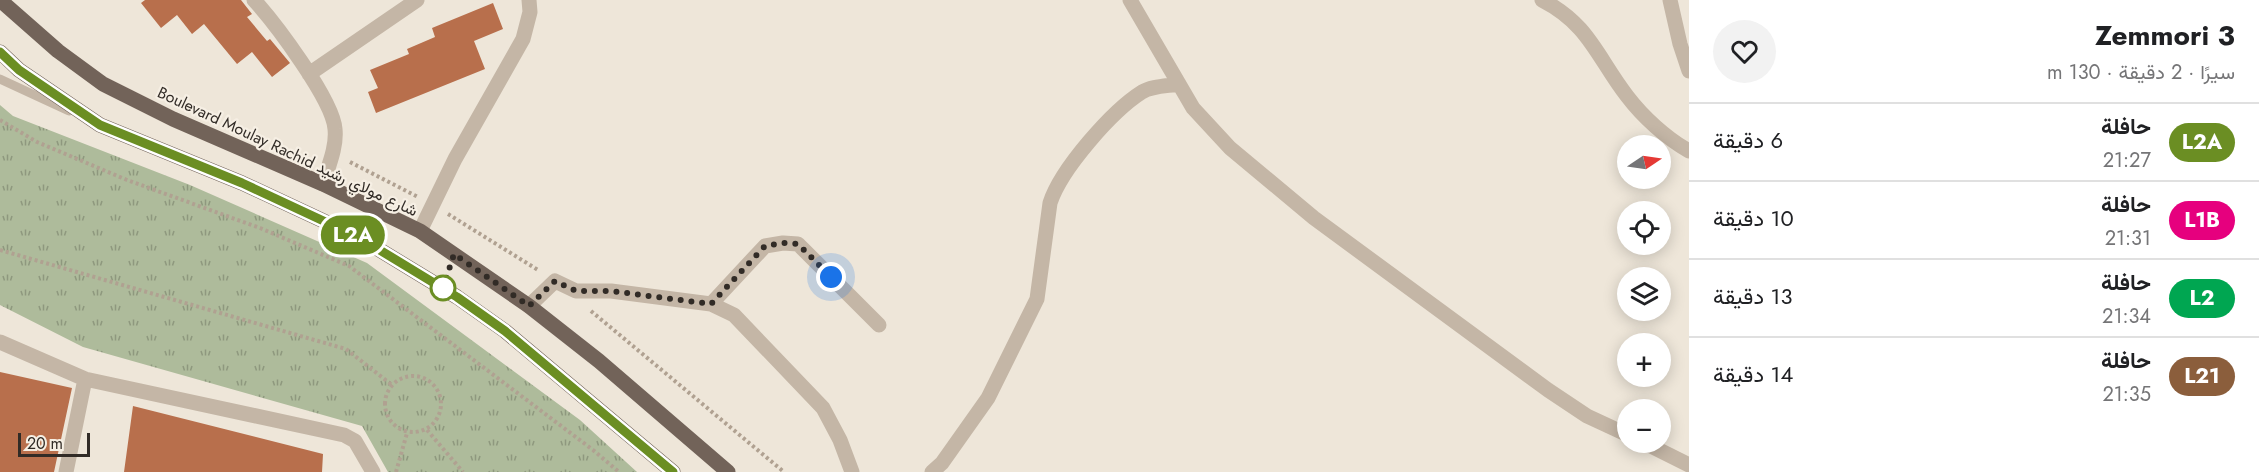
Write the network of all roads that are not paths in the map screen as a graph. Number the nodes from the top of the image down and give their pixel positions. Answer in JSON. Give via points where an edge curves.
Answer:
{"nodes":[{"id":1,"x":0,"y":0,"type":"edge"},
{"id":2,"x":254,"y":0,"type":"edge"},
{"id":3,"x":417,"y":0,"type":"edge"},
{"id":4,"x":529,"y":0,"type":"edge"},
{"id":5,"x":1130,"y":0,"type":"edge"},
{"id":6,"x":1542,"y":0,"type":"edge"},
{"id":7,"x":1670,"y":0,"type":"edge"},
{"id":8,"x":0,"y":52,"type":"edge"},
{"id":9,"x":1689,"y":71,"type":"edge"},
{"id":10,"x":309,"y":74,"type":"junction"},
{"id":11,"x":0,"y":79,"type":"edge"},
{"id":12,"x":1179,"y":84,"type":"junction"},
{"id":13,"x":100,"y":125,"type":"junction"},
{"id":14,"x":1689,"y":151,"type":"edge"},
{"id":15,"x":323,"y":184,"type":"junction"},
{"id":16,"x":420,"y":231,"type":"junction"},
{"id":17,"x":711,"y":304,"type":"junction"},
{"id":18,"x":529,"y":306,"type":"junction"},
{"id":19,"x":879,"y":325,"type":"dead end"},
{"id":20,"x":0,"y":342,"type":"edge"},
{"id":21,"x":85,"y":379,"type":"junction"},
{"id":22,"x":1617,"y":430,"type":"edge"},
{"id":23,"x":1665,"y":453,"type":"edge"},
{"id":24,"x":1689,"y":465,"type":"edge"},
{"id":25,"x":66,"y":472,"type":"edge"},
{"id":26,"x":373,"y":472,"type":"edge"},
{"id":27,"x":673,"y":472,"type":"edge"},
{"id":28,"x":728,"y":472,"type":"edge"},
{"id":29,"x":852,"y":472,"type":"edge"},
{"id":30,"x":932,"y":472,"type":"edge"}],
"edges":[{"from":1,"to":15,"type":"main road","name":"Boulevard Moulay Rachid شارع مولاي رشيد","via":[[103,84]]},
{"from":2,"to":10,"type":"street"},
{"from":3,"to":10,"type":"street"},
{"from":4,"to":16,"type":"street","via":[[523,39],[455,159]]},
{"from":5,"to":12,"type":"street"},
{"from":6,"to":14,"type":"street","via":[[1574,20],[1627,96]]},
{"from":7,"to":9,"type":"street"},
{"from":8,"to":13,"type":"main road","via":[[19,70]]},
{"from":10,"to":15,"type":"street","via":[[336,131]]},
{"from":11,"to":13,"type":"lane"},
{"from":12,"to":22,"type":"street","via":[[1193,108],[1230,148],[1314,218],[1548,390]]},
{"from":12,"to":30,"type":"street","via":[[1144,90],[1096,135],[1054,189],[1037,299],[988,398]]},
{"from":13,"to":27,"type":"main road","via":[[242,183],[360,238],[401,262],[505,331]]},
{"from":15,"to":16,"type":"main road","name":"Boulevard Moulay Rachid شارع مولاي رشيد"},
{"from":16,"to":18,"type":"main road","name":"Boulevard Moulay Rachid شارع مولاي رشيد"},
{"from":17,"to":18,"type":"street","via":[[611,291],[576,291],[555,281]]},
{"from":17,"to":19,"type":"street","via":[[765,246],[798,244]]},
{"from":17,"to":29,"type":"street","via":[[734,315],[824,408]]},
{"from":18,"to":28,"type":"main road","name":"Boulevard Moulay Rachid شارع مولاي رشيد"},
{"from":20,"to":21,"type":"street"},
{"from":21,"to":25,"type":"street"},
{"from":21,"to":26,"type":"street","via":[[344,435],[355,441]]},
{"from":23,"to":24,"type":"street"}]}
